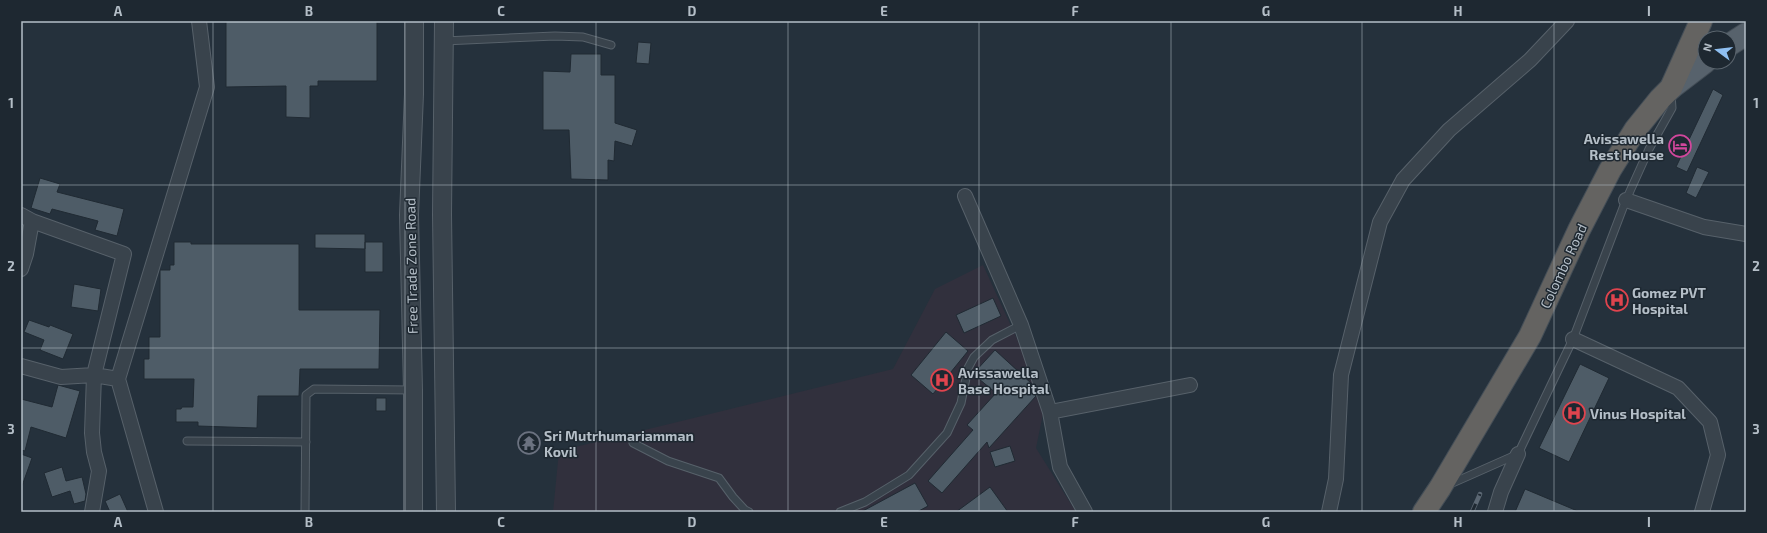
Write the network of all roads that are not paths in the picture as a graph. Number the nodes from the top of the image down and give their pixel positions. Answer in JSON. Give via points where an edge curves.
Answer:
{"nodes":[{"id":1,"x":199,"y":21,"type":"edge"},
{"id":2,"x":414,"y":21,"type":"edge"},
{"id":3,"x":444,"y":21,"type":"edge"},
{"id":4,"x":1567,"y":21,"type":"edge"},
{"id":5,"x":1700,"y":21,"type":"edge"},
{"id":6,"x":1746,"y":34,"type":"edge"},
{"id":7,"x":1737,"y":40,"type":"edge"},
{"id":8,"x":444,"y":41,"type":"junction"},
{"id":9,"x":611,"y":45,"type":"dead end"},
{"id":10,"x":1697,"y":68,"type":"edge"},
{"id":11,"x":1671,"y":88,"type":"junction"},
{"id":12,"x":965,"y":196,"type":"dead end"},
{"id":13,"x":1626,"y":200,"type":"junction"},
{"id":14,"x":27,"y":218,"type":"edge"},
{"id":15,"x":1746,"y":234,"type":"edge"},
{"id":16,"x":21,"y":269,"type":"edge"},
{"id":17,"x":1021,"y":325,"type":"junction"},
{"id":18,"x":1573,"y":338,"type":"junction"},
{"id":19,"x":21,"y":366,"type":"edge"},
{"id":20,"x":94,"y":375,"type":"junction"},
{"id":21,"x":118,"y":379,"type":"junction"},
{"id":22,"x":1190,"y":385,"type":"dead end"},
{"id":23,"x":413,"y":390,"type":"junction"},
{"id":24,"x":1050,"y":412,"type":"junction"},
{"id":25,"x":187,"y":440,"type":"dead end"},
{"id":26,"x":306,"y":442,"type":"junction"},
{"id":27,"x":633,"y":443,"type":"dead end"},
{"id":28,"x":1518,"y":454,"type":"junction"},
{"id":29,"x":1440,"y":488,"type":"junction"},
{"id":30,"x":92,"y":512,"type":"edge"},
{"id":31,"x":156,"y":512,"type":"edge"},
{"id":32,"x":305,"y":512,"type":"edge"},
{"id":33,"x":413,"y":512,"type":"edge"},
{"id":34,"x":446,"y":512,"type":"edge"},
{"id":35,"x":749,"y":512,"type":"edge"},
{"id":36,"x":840,"y":512,"type":"edge"},
{"id":37,"x":1085,"y":512,"type":"edge"},
{"id":38,"x":1329,"y":512,"type":"edge"},
{"id":39,"x":1424,"y":512,"type":"edge"},
{"id":40,"x":1495,"y":512,"type":"edge"},
{"id":41,"x":1702,"y":512,"type":"edge"}],
"edges":[{"from":1,"to":21,"type":"street","via":[[207,86]]},
{"from":2,"to":23,"type":"street","name":"Free Trade Zone Road","via":[[409,215]]},
{"from":3,"to":8,"type":"street"},
{"from":4,"to":38,"type":"street","via":[[1530,60],[1449,130],[1403,180],[1380,222],[1341,375],[1336,479]]},
{"from":5,"to":11,"type":"highway","name":"Colombo Road"},
{"from":6,"to":7,"type":"main road"},
{"from":8,"to":9,"type":"lane","via":[[555,36],[583,37]]},
{"from":8,"to":34,"type":"street","via":[[442,214]]},
{"from":10,"to":11,"type":"main road"},
{"from":11,"to":13,"type":"lane","via":[[1672,108],[1649,149]]},
{"from":11,"to":29,"type":"highway","name":"Colombo Road","via":[[1635,130],[1610,170],[1530,336]]},
{"from":12,"to":17,"type":"street"},
{"from":13,"to":15,"type":"street","via":[[1704,227]]},
{"from":13,"to":18,"type":"lane"},
{"from":14,"to":16,"type":"street","via":[[26,254]]},
{"from":14,"to":20,"type":"street","via":[[124,254]]},
{"from":17,"to":24,"type":"street"},
{"from":17,"to":36,"type":"lane","via":[[992,340],[974,357],[968,368],[961,403],[947,433],[909,475],[866,502]]},
{"from":18,"to":28,"type":"lane"},
{"from":18,"to":41,"type":"street","via":[[1678,388],[1710,422],[1718,455]]},
{"from":19,"to":20,"type":"street","via":[[61,376]]},
{"from":20,"to":21,"type":"street"},
{"from":20,"to":30,"type":"street","via":[[92,433],[99,471]]},
{"from":21,"to":31,"type":"street"},
{"from":22,"to":24,"type":"street"},
{"from":23,"to":26,"type":"lane","via":[[314,389],[306,395]]},
{"from":23,"to":33,"type":"street","name":"Free Trade Zone Road"},
{"from":24,"to":37,"type":"street","via":[[1060,467]]},
{"from":25,"to":26,"type":"lane"},
{"from":26,"to":32,"type":"lane"},
{"from":27,"to":35,"type":"lane","via":[[668,461],[719,478]]},
{"from":28,"to":29,"type":"lane"},
{"from":28,"to":40,"type":"street"},
{"from":29,"to":39,"type":"highway","name":"Colombo Road"}]}
